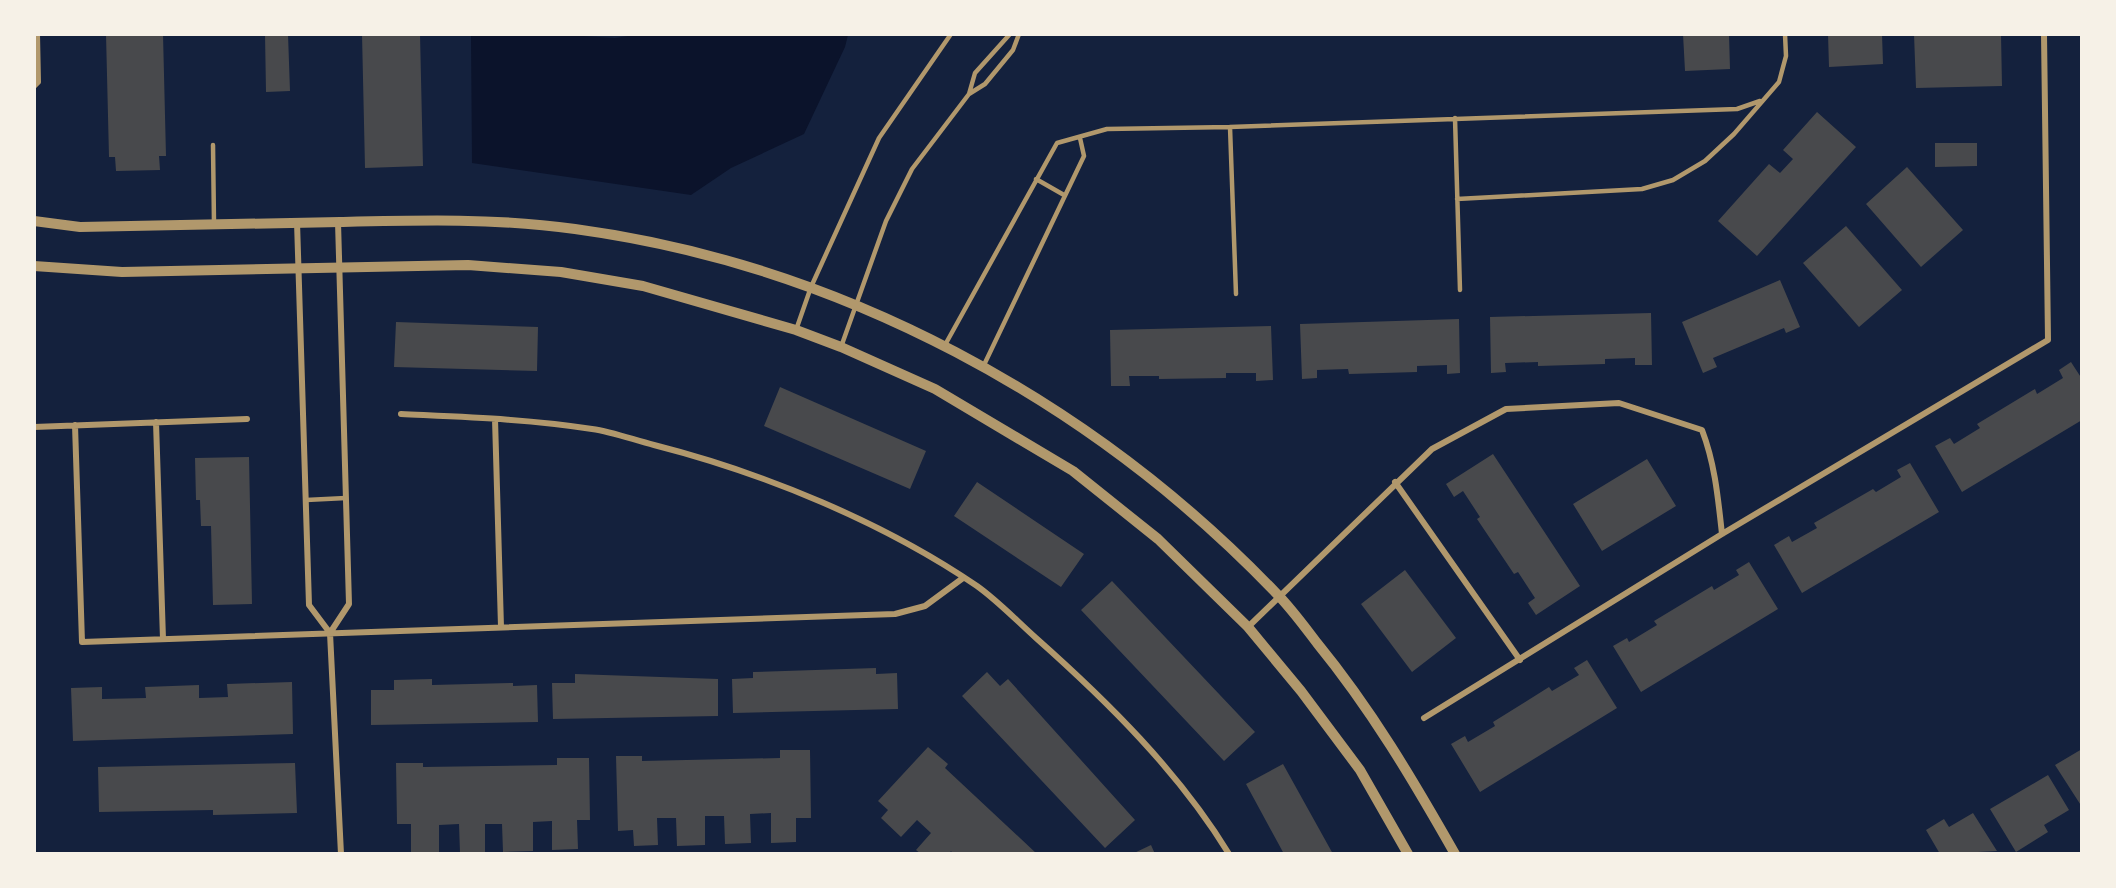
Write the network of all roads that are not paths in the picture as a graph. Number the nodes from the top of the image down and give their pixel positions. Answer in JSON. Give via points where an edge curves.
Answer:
{"nodes":[{"id":1,"x":37,"y":34,"type":"edge"},
{"id":2,"x":951,"y":34,"type":"edge"},
{"id":3,"x":1010,"y":34,"type":"edge"},
{"id":4,"x":1019,"y":34,"type":"edge"},
{"id":5,"x":1785,"y":34,"type":"edge"},
{"id":6,"x":2044,"y":34,"type":"edge"},
{"id":7,"x":34,"y":86,"type":"edge"},
{"id":8,"x":969,"y":94,"type":"junction"},
{"id":9,"x":1760,"y":101,"type":"junction"},
{"id":10,"x":1455,"y":118,"type":"junction"},
{"id":11,"x":1230,"y":127,"type":"junction"},
{"id":12,"x":1080,"y":138,"type":"junction"},
{"id":13,"x":213,"y":145,"type":"dead end"},
{"id":14,"x":1036,"y":179,"type":"junction"},
{"id":15,"x":1064,"y":195,"type":"junction"},
{"id":16,"x":1458,"y":199,"type":"junction"},
{"id":17,"x":34,"y":221,"type":"edge"},
{"id":18,"x":297,"y":222,"type":"junction"},
{"id":19,"x":338,"y":222,"type":"junction"},
{"id":20,"x":214,"y":224,"type":"junction"},
{"id":21,"x":34,"y":266,"type":"edge"},
{"id":22,"x":338,"y":266,"type":"junction"},
{"id":23,"x":299,"y":267,"type":"junction"},
{"id":24,"x":811,"y":287,"type":"junction"},
{"id":25,"x":1460,"y":290,"type":"dead end"},
{"id":26,"x":1236,"y":294,"type":"dead end"},
{"id":27,"x":857,"y":306,"type":"junction"},
{"id":28,"x":796,"y":330,"type":"junction"},
{"id":29,"x":945,"y":345,"type":"junction"},
{"id":30,"x":841,"y":347,"type":"junction"},
{"id":31,"x":983,"y":367,"type":"junction"},
{"id":32,"x":401,"y":414,"type":"dead end"},
{"id":33,"x":247,"y":419,"type":"dead end"},
{"id":34,"x":495,"y":419,"type":"junction"},
{"id":35,"x":156,"y":422,"type":"junction"},
{"id":36,"x":75,"y":425,"type":"junction"},
{"id":37,"x":34,"y":427,"type":"edge"},
{"id":38,"x":1395,"y":482,"type":"junction"},
{"id":39,"x":346,"y":498,"type":"junction"},
{"id":40,"x":306,"y":500,"type":"junction"},
{"id":41,"x":1722,"y":534,"type":"junction"},
{"id":42,"x":963,"y":578,"type":"junction"},
{"id":43,"x":1278,"y":595,"type":"junction"},
{"id":44,"x":501,"y":627,"type":"junction"},
{"id":45,"x":1248,"y":627,"type":"junction"},
{"id":46,"x":330,"y":633,"type":"junction"},
{"id":47,"x":164,"y":639,"type":"junction"},
{"id":48,"x":1520,"y":660,"type":"junction"},
{"id":49,"x":1424,"y":718,"type":"dead end"},
{"id":50,"x":341,"y":854,"type":"edge"},
{"id":51,"x":1229,"y":854,"type":"edge"},
{"id":52,"x":1408,"y":854,"type":"edge"},
{"id":53,"x":1455,"y":854,"type":"edge"}],
"edges":[{"from":1,"to":7,"type":"street","via":[[38,82]]},
{"from":2,"to":24,"type":"lane","via":[[879,138]]},
{"from":3,"to":8,"type":"lane","via":[[975,73]]},
{"from":4,"to":8,"type":"lane","via":[[1013,50],[985,84]]},
{"from":5,"to":9,"type":"lane","via":[[1786,56],[1779,82]]},
{"from":6,"to":41,"type":"street","via":[[2048,340]]},
{"from":8,"to":27,"type":"lane","via":[[912,169],[886,221]]},
{"from":9,"to":10,"type":"lane","via":[[1737,108]]},
{"from":9,"to":16,"type":"lane","via":[[1706,161],[1673,180],[1642,189]]},
{"from":10,"to":11,"type":"lane"},
{"from":10,"to":16,"type":"lane"},
{"from":11,"to":12,"type":"lane","via":[[1107,129]]},
{"from":11,"to":26,"type":"lane"},
{"from":12,"to":14,"type":"lane","via":[[1057,143]]},
{"from":12,"to":15,"type":"lane","via":[[1084,156]]},
{"from":13,"to":20,"type":"lane"},
{"from":14,"to":15,"type":"lane"},
{"from":14,"to":29,"type":"lane"},
{"from":15,"to":31,"type":"lane"},
{"from":16,"to":25,"type":"lane"},
{"from":17,"to":20,"type":"street","via":[[80,227]]},
{"from":18,"to":19,"type":"street"},
{"from":18,"to":20,"type":"street"},
{"from":18,"to":23,"type":"street"},
{"from":19,"to":22,"type":"street"},
{"from":19,"to":24,"type":"street","via":[[465,219],[577,229],[704,254]]},
{"from":21,"to":23,"type":"street","via":[[122,272]]},
{"from":22,"to":23,"type":"street"},
{"from":22,"to":28,"type":"street","via":[[468,265],[561,272],[643,286]]},
{"from":22,"to":39,"type":"street"},
{"from":23,"to":40,"type":"street"},
{"from":24,"to":27,"type":"street"},
{"from":24,"to":28,"type":"lane"},
{"from":27,"to":29,"type":"street"},
{"from":27,"to":30,"type":"lane"},
{"from":28,"to":30,"type":"street"},
{"from":29,"to":31,"type":"street"},
{"from":30,"to":45,"type":"street","via":[[935,389],[1073,471],[1158,539]]},
{"from":31,"to":43,"type":"street","via":[[1093,434],[1212,531]]},
{"from":32,"to":34,"type":"street"},
{"from":33,"to":35,"type":"street"},
{"from":34,"to":42,"type":"street","via":[[593,429],[783,484],[904,543]]},
{"from":34,"to":44,"type":"street"},
{"from":35,"to":36,"type":"street"},
{"from":35,"to":47,"type":"street"},
{"from":36,"to":37,"type":"street"},
{"from":36,"to":47,"type":"street","via":[[82,642]]},
{"from":38,"to":41,"type":"street","via":[[1432,449],[1506,409],[1619,403],[1702,430],[1711,452]]},
{"from":38,"to":43,"type":"street"},
{"from":38,"to":48,"type":"street"},
{"from":39,"to":40,"type":"lane"},
{"from":39,"to":46,"type":"street","via":[[349,604]]},
{"from":40,"to":46,"type":"street","via":[[309,605]]},
{"from":41,"to":48,"type":"street"},
{"from":42,"to":44,"type":"street","via":[[925,606],[896,614]]},
{"from":42,"to":51,"type":"street","via":[[1078,675],[1162,764],[1209,821]]},
{"from":43,"to":45,"type":"street"},
{"from":43,"to":53,"type":"street","via":[[1352,686],[1401,758]]},
{"from":44,"to":46,"type":"street"},
{"from":45,"to":52,"type":"street","via":[[1360,771]]},
{"from":46,"to":47,"type":"street"},
{"from":46,"to":50,"type":"street"},
{"from":48,"to":49,"type":"street"}]}
